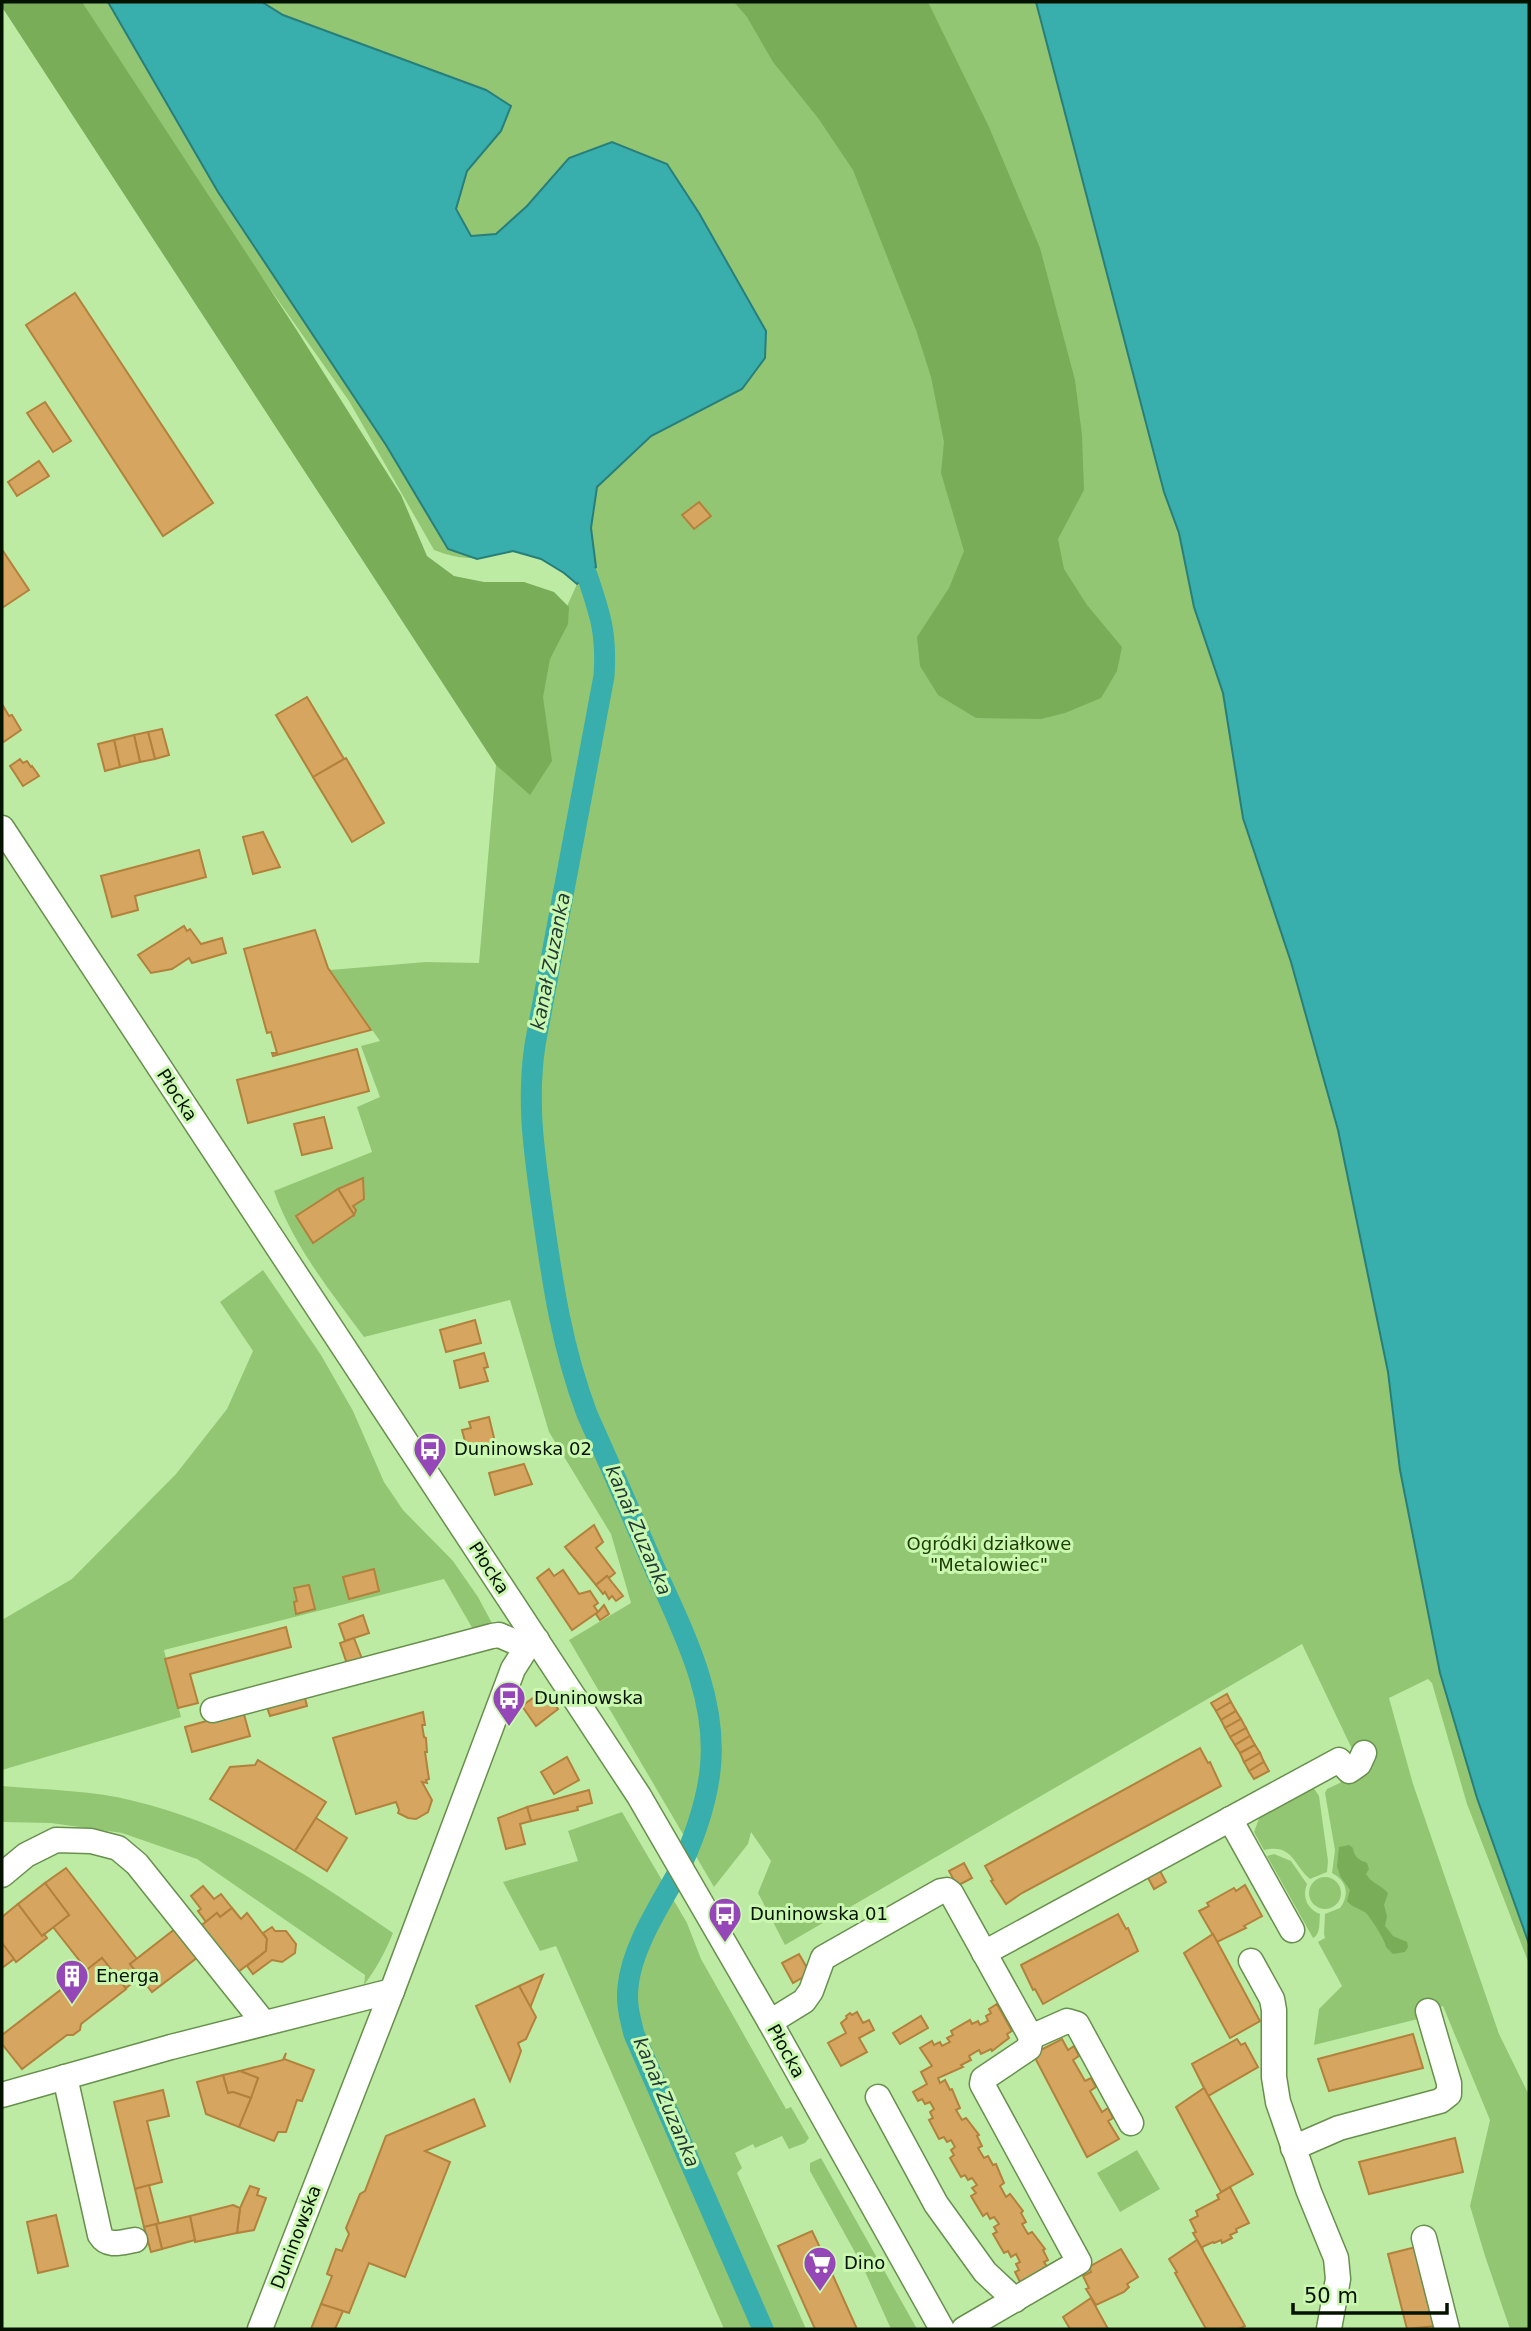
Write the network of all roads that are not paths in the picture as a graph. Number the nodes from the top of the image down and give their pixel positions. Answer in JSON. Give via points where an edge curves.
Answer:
{"nodes":[{"id":1,"x":2,"y":828,"type":"edge"},
{"id":2,"x":532,"y":1644,"type":"junction"},
{"id":3,"x":213,"y":1710,"type":"dead end"},
{"id":4,"x":1364,"y":1753,"type":"dead end"},
{"id":5,"x":1230,"y":1819,"type":"junction"},
{"id":6,"x":2,"y":1875,"type":"edge"},
{"id":7,"x":1292,"y":1930,"type":"dead end"},
{"id":8,"x":984,"y":1952,"type":"junction"},
{"id":9,"x":1251,"y":1961,"type":"dead end"},
{"id":10,"x":392,"y":1991,"type":"junction"},
{"id":11,"x":1428,"y":2011,"type":"dead end"},
{"id":12,"x":770,"y":2022,"type":"junction"},
{"id":13,"x":264,"y":2023,"type":"junction"},
{"id":14,"x":1031,"y":2037,"type":"junction"},
{"id":15,"x":65,"y":2077,"type":"junction"},
{"id":16,"x":2,"y":2095,"type":"edge"},
{"id":17,"x":878,"y":2098,"type":"dead end"},
{"id":18,"x":1131,"y":2123,"type":"dead end"},
{"id":19,"x":1293,"y":2148,"type":"junction"},
{"id":20,"x":1424,"y":2238,"type":"dead end"},
{"id":21,"x":135,"y":2240,"type":"dead end"},
{"id":22,"x":1015,"y":2300,"type":"junction"},
{"id":23,"x":267,"y":2324,"type":"edge"},
{"id":24,"x":942,"y":2329,"type":"edge"},
{"id":25,"x":964,"y":2329,"type":"edge"},
{"id":26,"x":1329,"y":2329,"type":"edge"},
{"id":27,"x":1447,"y":2329,"type":"edge"}],
"edges":[{"from":1,"to":2,"type":"street","name":"Płocka"},
{"from":2,"to":3,"type":"street","via":[[492,1636]]},
{"from":2,"to":10,"type":"street","name":"Duninowska","via":[[513,1669]]},
{"from":2,"to":12,"type":"street","name":"Płocka","via":[[639,1796]]},
{"from":4,"to":5,"type":"street","via":[[1359,1765],[1349,1771],[1339,1760]]},
{"from":5,"to":7,"type":"street"},
{"from":5,"to":8,"type":"street"},
{"from":6,"to":13,"type":"street","via":[[26,1855],[56,1840],[118,1848],[137,1864]]},
{"from":8,"to":12,"type":"street","via":[[951,1893],[941,1891],[823,1958],[804,2001]]},
{"from":8,"to":14,"type":"street"},
{"from":9,"to":19,"type":"street","via":[[1272,1999],[1274,2077]]},
{"from":10,"to":13,"type":"street"},
{"from":10,"to":23,"type":"street","name":"Duninowska"},
{"from":11,"to":19,"type":"street","via":[[1449,2094],[1440,2101],[1339,2128]]},
{"from":12,"to":24,"type":"street","name":"Płocka"},
{"from":13,"to":15,"type":"street"},
{"from":14,"to":18,"type":"street","via":[[1067,2021],[1077,2024]]},
{"from":14,"to":22,"type":"street","via":[[1029,2048],[982,2084],[1079,2262]]},
{"from":15,"to":16,"type":"street"},
{"from":15,"to":21,"type":"street","via":[[100,2235],[112,2244]]},
{"from":17,"to":22,"type":"street","via":[[936,2204],[985,2272]]},
{"from":19,"to":26,"type":"street","via":[[1336,2258],[1338,2279]]},
{"from":20,"to":27,"type":"street"},
{"from":22,"to":25,"type":"street"}]}
